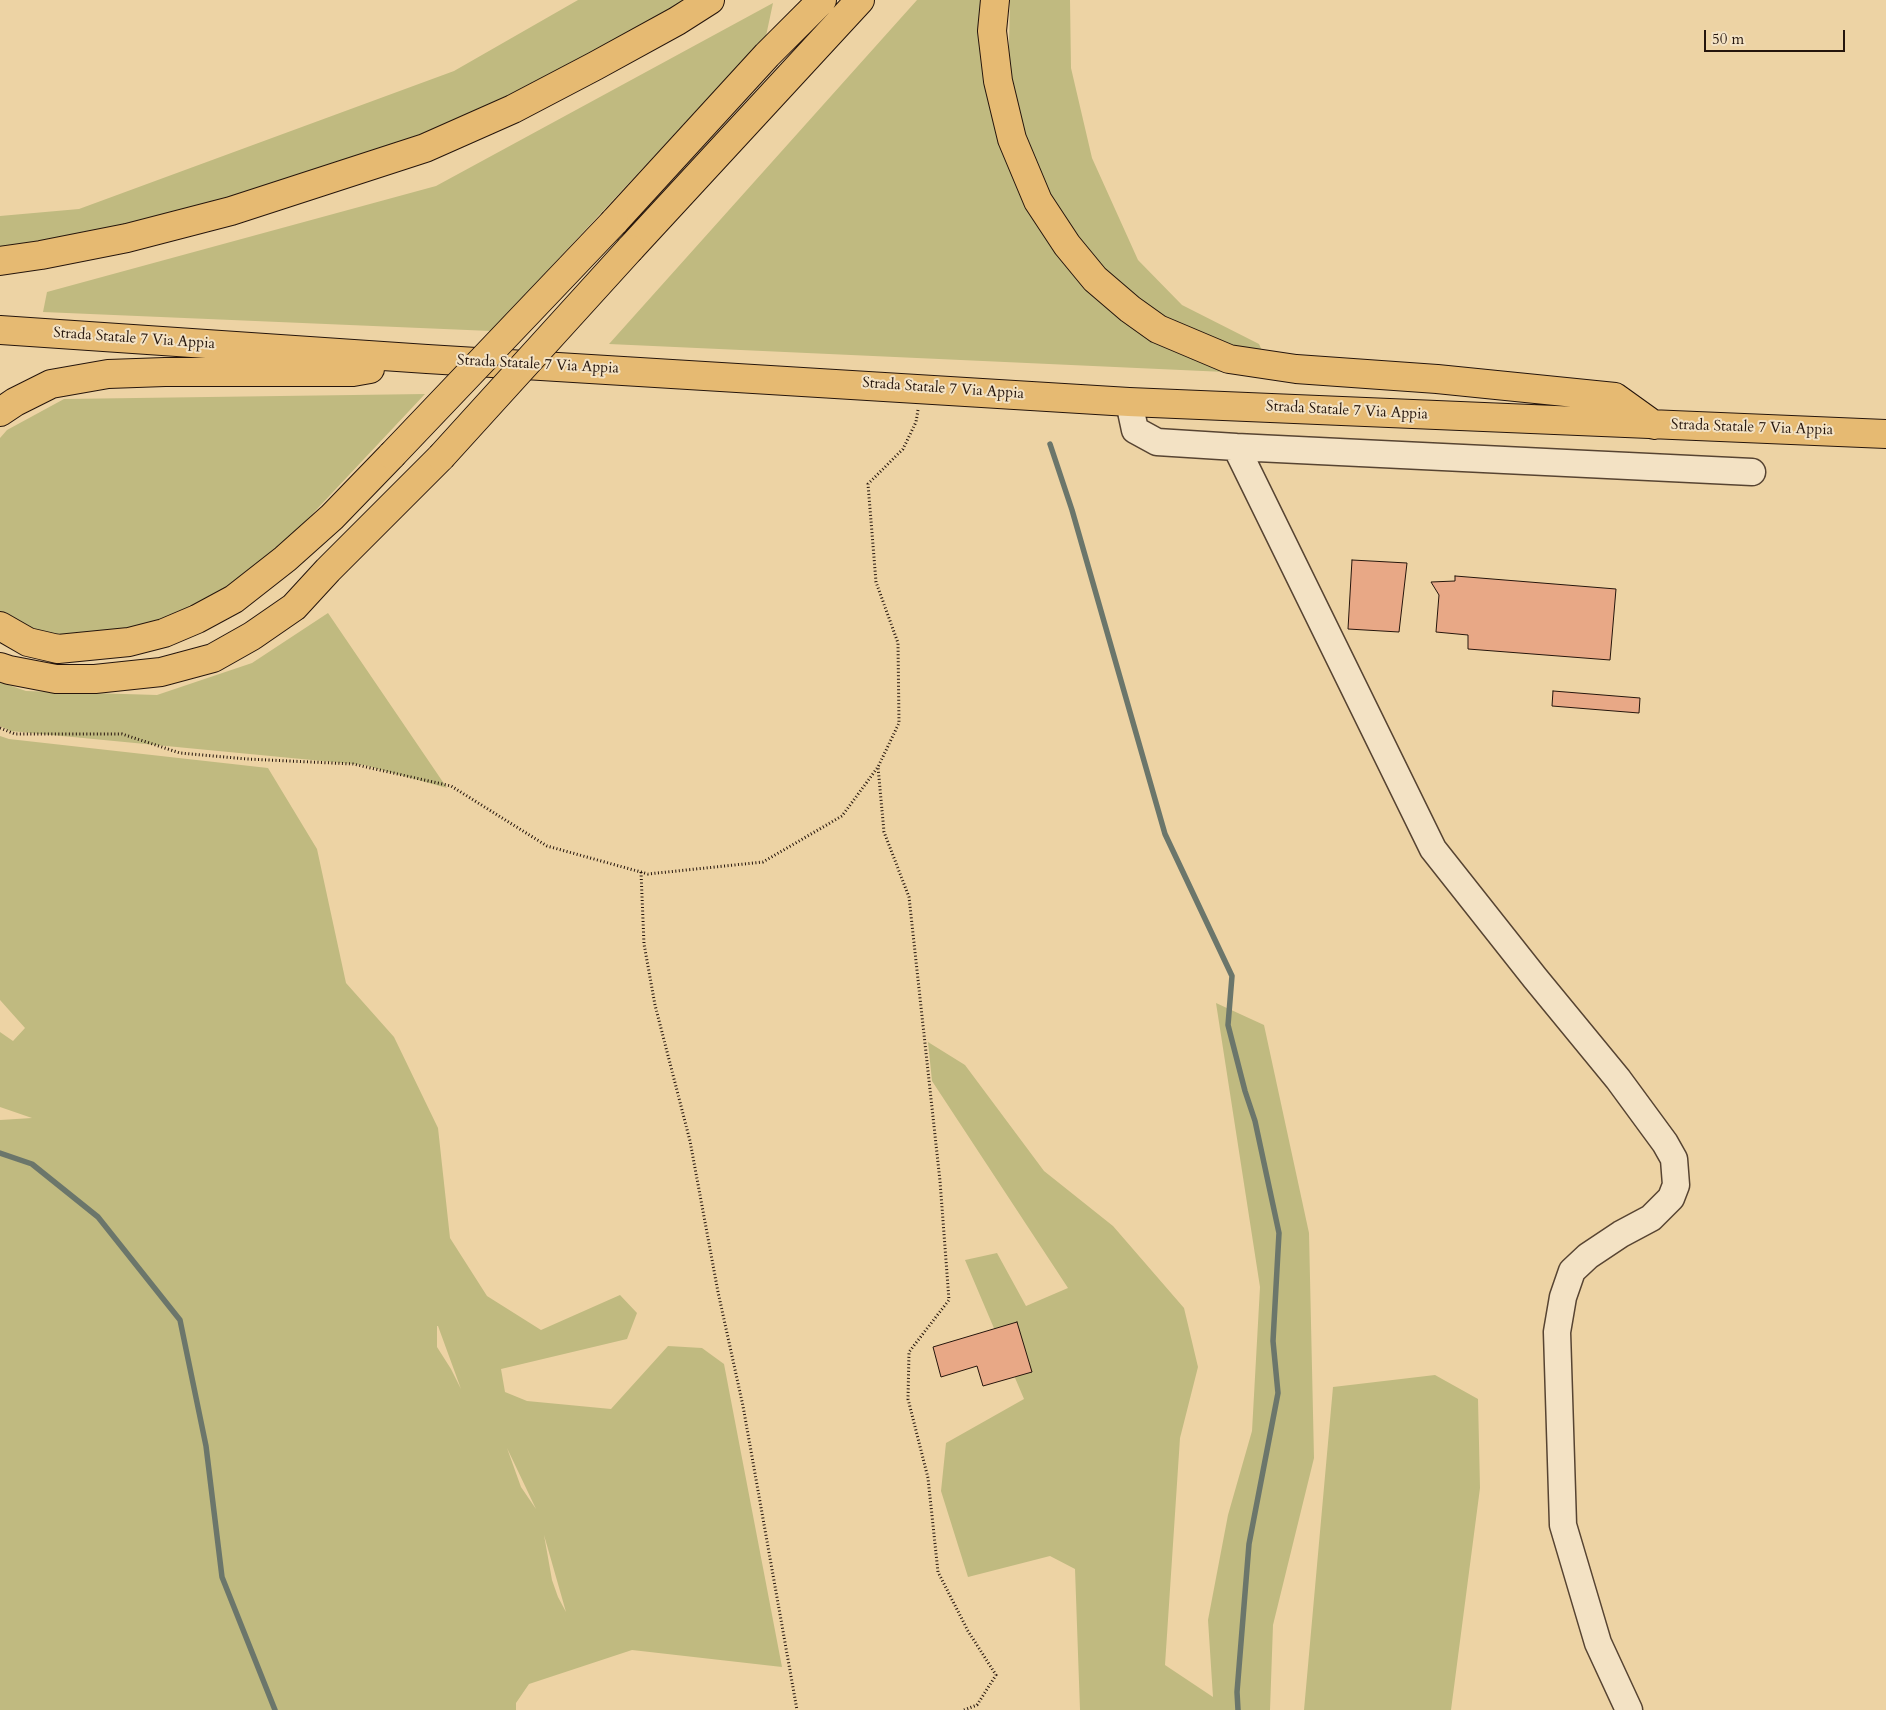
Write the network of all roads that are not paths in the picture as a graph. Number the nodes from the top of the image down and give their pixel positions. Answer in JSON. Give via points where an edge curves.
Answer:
{"nodes":[{"id":1,"x":710,"y":0,"type":"edge"},
{"id":2,"x":822,"y":0,"type":"edge"},
{"id":3,"x":860,"y":0,"type":"edge"},
{"id":4,"x":995,"y":0,"type":"edge"},
{"id":5,"x":0,"y":261,"type":"edge"},
{"id":6,"x":0,"y":330,"type":"edge"},
{"id":7,"x":428,"y":359,"type":"junction"},
{"id":8,"x":1129,"y":402,"type":"junction"},
{"id":9,"x":0,"y":412,"type":"edge"},
{"id":10,"x":1654,"y":424,"type":"junction"},
{"id":11,"x":1886,"y":434,"type":"edge"},
{"id":12,"x":1236,"y":447,"type":"junction"},
{"id":13,"x":1752,"y":472,"type":"dead end"},
{"id":14,"x":0,"y":626,"type":"edge"},
{"id":15,"x":0,"y":667,"type":"edge"},
{"id":16,"x":1629,"y":1710,"type":"edge"}],
"edges":[{"from":1,"to":5,"type":"highway","via":[[595,66],[512,109],[425,148],[231,211],[127,238]]},
{"from":2,"to":14,"type":"highway","bridge":true,"via":[[332,517],[285,560],[234,599],[197,620],[129,642],[58,649],[28,642]]},
{"from":3,"to":15,"type":"highway","bridge":true,"via":[[441,457],[294,607],[212,658],[161,672],[95,679],[56,678]]},
{"from":4,"to":10,"type":"highway","via":[[992,31],[998,81],[1012,139],[1038,201],[1067,245],[1095,279],[1158,329],[1229,359],[1286,368],[1615,397]]},
{"from":6,"to":7,"type":"highway","name":"Strada Statale 7 Via Appia"},
{"from":7,"to":8,"type":"highway","name":"Strada Statale 7 Via Appia"},
{"from":7,"to":9,"type":"highway","via":[[353,372],[108,374],[51,384]]},
{"from":8,"to":10,"type":"highway","name":"Strada Statale 7 Via Appia"},
{"from":8,"to":12,"type":"street","via":[[1135,430],[1157,442]]},
{"from":10,"to":11,"type":"highway","name":"Strada Statale 7 Via Appia"},
{"from":12,"to":13,"type":"street"},
{"from":12,"to":16,"type":"street","via":[[1433,849],[1618,1079],[1666,1143],[1674,1159],[1676,1185],[1671,1198],[1651,1218],[1588,1256],[1572,1271],[1563,1297],[1557,1332],[1563,1525],[1598,1643]]}]}
